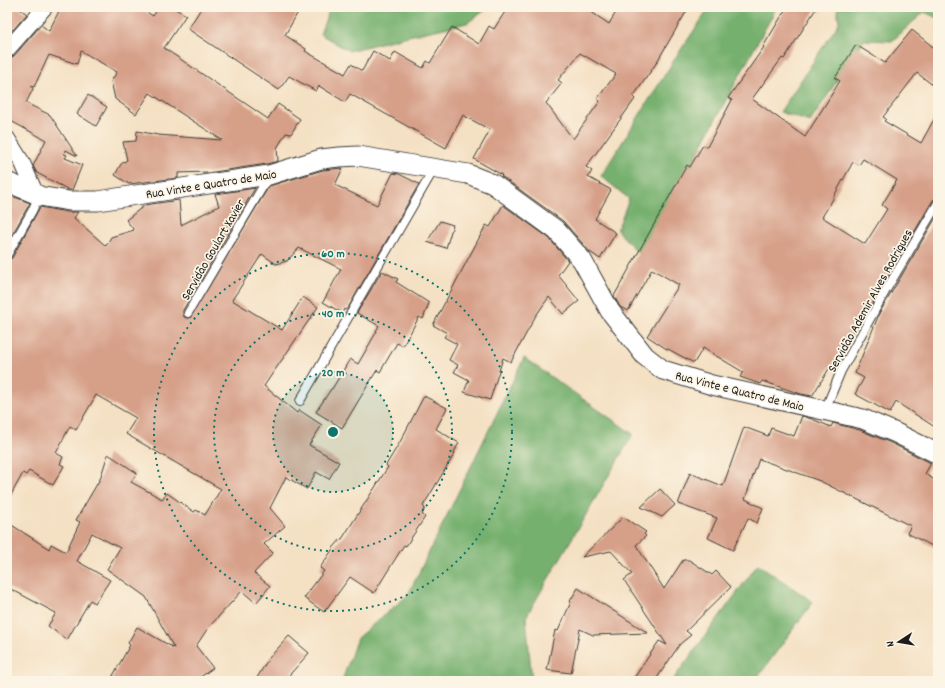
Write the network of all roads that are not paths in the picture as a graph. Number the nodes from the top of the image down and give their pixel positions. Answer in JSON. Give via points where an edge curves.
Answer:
{"nodes":[{"id":1,"x":45,"y":7,"type":"edge"},
{"id":2,"x":7,"y":50,"type":"edge"},
{"id":3,"x":7,"y":138,"type":"edge"},
{"id":4,"x":435,"y":168,"type":"junction"},
{"id":5,"x":269,"y":175,"type":"junction"},
{"id":6,"x":7,"y":182,"type":"edge"},
{"id":7,"x":37,"y":195,"type":"junction"},
{"id":8,"x":938,"y":203,"type":"edge"},
{"id":9,"x":7,"y":255,"type":"edge"},
{"id":10,"x":188,"y":313,"type":"dead end"},
{"id":11,"x":300,"y":400,"type":"dead end"},
{"id":12,"x":825,"y":410,"type":"junction"},
{"id":13,"x":938,"y":454,"type":"edge"}],
"edges":[{"from":1,"to":2,"type":"street"},
{"from":3,"to":7,"type":"street","via":[[22,162]]},
{"from":4,"to":5,"type":"street","name":"Rua Vinte e Quatro de Maio","via":[[358,156],[321,159]]},
{"from":4,"to":11,"type":"lane"},
{"from":4,"to":12,"type":"street","name":"Rua Vinte e Quatro de Maio","via":[[468,174],[493,184],[556,230],[582,260],[610,311],[645,356],[663,370],[712,385]]},
{"from":5,"to":7,"type":"street","name":"Rua Vinte e Quatro de Maio","via":[[98,201],[69,201]]},
{"from":5,"to":10,"type":"lane","name":"Servidão Goulart Xavier"},
{"from":6,"to":7,"type":"street","name":"Rua Vinte e Quatro de Maio"},
{"from":7,"to":9,"type":"lane","via":[[32,211]]},
{"from":8,"to":12,"type":"lane","name":"Servidão Ademir Alves Rodrigues","via":[[841,371]]},
{"from":12,"to":13,"type":"street","name":"Rua Vinte e Quatro de Maio","via":[[863,419]]}]}
